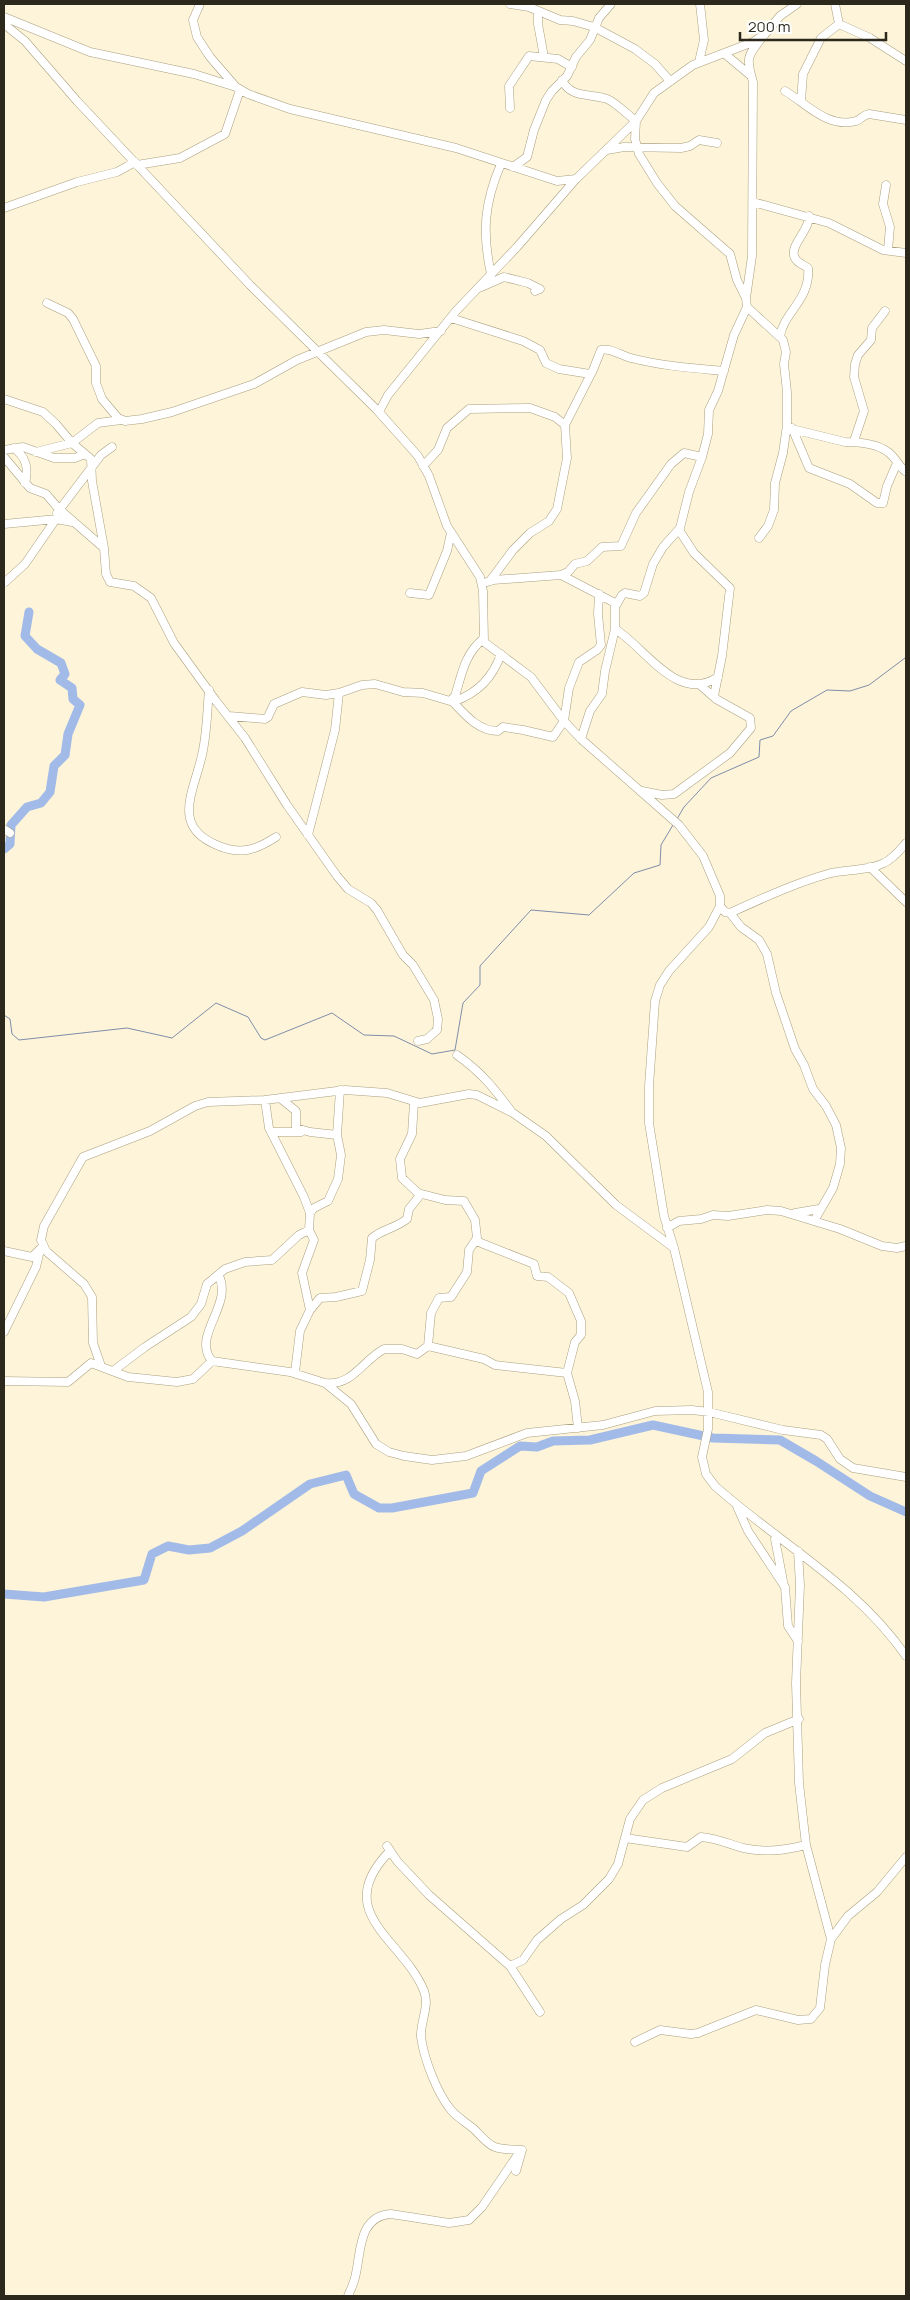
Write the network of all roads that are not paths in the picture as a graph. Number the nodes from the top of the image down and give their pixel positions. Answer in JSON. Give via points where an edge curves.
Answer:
{"nodes":[{"id":1,"x":200,"y":4,"type":"edge"},
{"id":2,"x":510,"y":4,"type":"edge"},
{"id":3,"x":611,"y":4,"type":"edge"},
{"id":4,"x":797,"y":4,"type":"edge"},
{"id":5,"x":835,"y":4,"type":"edge"},
{"id":6,"x":698,"y":5,"type":"edge"},
{"id":7,"x":538,"y":11,"type":"junction"},
{"id":8,"x":4,"y":17,"type":"edge"},
{"id":9,"x":4,"y":24,"type":"edge"},
{"id":10,"x":839,"y":24,"type":"junction"},
{"id":11,"x":594,"y":27,"type":"junction"},
{"id":12,"x":765,"y":34,"type":"junction"},
{"id":13,"x":725,"y":54,"type":"junction"},
{"id":14,"x":544,"y":58,"type":"junction"},
{"id":15,"x":699,"y":62,"type":"junction"},
{"id":16,"x":906,"y":62,"type":"edge"},
{"id":17,"x":572,"y":67,"type":"junction"},
{"id":18,"x":751,"y":77,"type":"junction"},
{"id":19,"x":562,"y":80,"type":"junction"},
{"id":20,"x":670,"y":81,"type":"junction"},
{"id":21,"x":238,"y":89,"type":"junction"},
{"id":22,"x":786,"y":92,"type":"dead end"},
{"id":23,"x":801,"y":101,"type":"junction"},
{"id":24,"x":510,"y":108,"type":"dead end"},
{"id":25,"x":906,"y":120,"type":"edge"},
{"id":26,"x":636,"y":121,"type":"junction"},
{"id":27,"x":717,"y":143,"type":"dead end"},
{"id":28,"x":606,"y":150,"type":"junction"},
{"id":29,"x":636,"y":150,"type":"junction"},
{"id":30,"x":136,"y":164,"type":"junction"},
{"id":31,"x":501,"y":164,"type":"junction"},
{"id":32,"x":513,"y":167,"type":"junction"},
{"id":33,"x":576,"y":179,"type":"junction"},
{"id":34,"x":557,"y":181,"type":"junction"},
{"id":35,"x":886,"y":185,"type":"dead end"},
{"id":36,"x":563,"y":194,"type":"junction"},
{"id":37,"x":753,"y":202,"type":"junction"},
{"id":38,"x":4,"y":208,"type":"edge"},
{"id":39,"x":809,"y":216,"type":"junction"},
{"id":40,"x":888,"y":250,"type":"junction"},
{"id":41,"x":906,"y":253,"type":"edge"},
{"id":42,"x":491,"y":274,"type":"junction"},
{"id":43,"x":477,"y":289,"type":"junction"},
{"id":44,"x":535,"y":291,"type":"dead end"},
{"id":45,"x":746,"y":302,"type":"junction"},
{"id":46,"x":48,"y":304,"type":"dead end"},
{"id":47,"x":885,"y":311,"type":"dead end"},
{"id":48,"x":451,"y":318,"type":"junction"},
{"id":49,"x":440,"y":331,"type":"junction"},
{"id":50,"x":780,"y":336,"type":"junction"},
{"id":51,"x":318,"y":351,"type":"junction"},
{"id":52,"x":724,"y":371,"type":"junction"},
{"id":53,"x":590,"y":374,"type":"junction"},
{"id":54,"x":4,"y":399,"type":"edge"},
{"id":55,"x":379,"y":412,"type":"junction"},
{"id":56,"x":121,"y":420,"type":"junction"},
{"id":57,"x":564,"y":422,"type":"junction"},
{"id":58,"x":789,"y":428,"type":"junction"},
{"id":59,"x":854,"y":442,"type":"junction"},
{"id":60,"x":72,"y":443,"type":"junction"},
{"id":61,"x":112,"y":447,"type":"dead end"},
{"id":62,"x":14,"y":448,"type":"junction"},
{"id":63,"x":4,"y":450,"type":"edge"},
{"id":64,"x":36,"y":452,"type":"junction"},
{"id":65,"x":85,"y":454,"type":"junction"},
{"id":66,"x":4,"y":457,"type":"edge"},
{"id":67,"x":702,"y":457,"type":"junction"},
{"id":68,"x":897,"y":463,"type":"junction"},
{"id":69,"x":424,"y":466,"type":"junction"},
{"id":70,"x":92,"y":468,"type":"junction"},
{"id":71,"x":904,"y":471,"type":"dead end"},
{"id":72,"x":26,"y":483,"type":"junction"},
{"id":73,"x":60,"y":510,"type":"junction"},
{"id":74,"x":54,"y":518,"type":"junction"},
{"id":75,"x":74,"y":522,"type":"junction"},
{"id":76,"x":4,"y":524,"type":"edge"},
{"id":77,"x":679,"y":530,"type":"junction"},
{"id":78,"x":451,"y":533,"type":"junction"},
{"id":79,"x":759,"y":538,"type":"dead end"},
{"id":80,"x":104,"y":548,"type":"junction"},
{"id":81,"x":561,"y":575,"type":"junction"},
{"id":82,"x":486,"y":582,"type":"junction"},
{"id":83,"x":4,"y":583,"type":"edge"},
{"id":84,"x":410,"y":593,"type":"dead end"},
{"id":85,"x":599,"y":594,"type":"junction"},
{"id":86,"x":617,"y":604,"type":"junction"},
{"id":87,"x":615,"y":629,"type":"junction"},
{"id":88,"x":483,"y":639,"type":"junction"},
{"id":89,"x":501,"y":654,"type":"junction"},
{"id":90,"x":718,"y":677,"type":"junction"},
{"id":91,"x":699,"y":684,"type":"junction"},
{"id":92,"x":208,"y":690,"type":"junction"},
{"id":93,"x":339,"y":693,"type":"junction"},
{"id":94,"x":715,"y":698,"type":"junction"},
{"id":95,"x":455,"y":699,"type":"junction"},
{"id":96,"x":229,"y":716,"type":"junction"},
{"id":97,"x":564,"y":721,"type":"junction"},
{"id":98,"x":581,"y":739,"type":"junction"},
{"id":99,"x":640,"y":791,"type":"junction"},
{"id":100,"x":308,"y":835,"type":"junction"},
{"id":101,"x":276,"y":838,"type":"dead end"},
{"id":102,"x":906,"y":842,"type":"edge"},
{"id":103,"x":870,"y":868,"type":"junction"},
{"id":104,"x":906,"y":902,"type":"edge"},
{"id":105,"x":720,"y":906,"type":"junction"},
{"id":106,"x":730,"y":913,"type":"junction"},
{"id":107,"x":418,"y":1041,"type":"dead end"},
{"id":108,"x":458,"y":1055,"type":"dead end"},
{"id":109,"x":340,"y":1090,"type":"junction"},
{"id":110,"x":280,"y":1098,"type":"junction"},
{"id":111,"x":265,"y":1100,"type":"junction"},
{"id":112,"x":414,"y":1102,"type":"junction"},
{"id":113,"x":513,"y":1113,"type":"junction"},
{"id":114,"x":270,"y":1132,"type":"junction"},
{"id":115,"x":310,"y":1132,"type":"junction"},
{"id":116,"x":337,"y":1134,"type":"junction"},
{"id":117,"x":421,"y":1194,"type":"junction"},
{"id":118,"x":819,"y":1209,"type":"junction"},
{"id":119,"x":781,"y":1210,"type":"junction"},
{"id":120,"x":310,"y":1213,"type":"junction"},
{"id":121,"x":814,"y":1221,"type":"junction"},
{"id":122,"x":667,"y":1228,"type":"junction"},
{"id":123,"x":309,"y":1230,"type":"junction"},
{"id":124,"x":476,"y":1241,"type":"junction"},
{"id":125,"x":906,"y":1246,"type":"edge"},
{"id":126,"x":41,"y":1247,"type":"junction"},
{"id":127,"x":674,"y":1248,"type":"junction"},
{"id":128,"x":4,"y":1252,"type":"edge"},
{"id":129,"x":219,"y":1276,"type":"junction"},
{"id":130,"x":310,"y":1310,"type":"junction"},
{"id":131,"x":4,"y":1332,"type":"edge"},
{"id":132,"x":428,"y":1346,"type":"junction"},
{"id":133,"x":212,"y":1361,"type":"junction"},
{"id":134,"x":101,"y":1366,"type":"junction"},
{"id":135,"x":113,"y":1372,"type":"junction"},
{"id":136,"x":295,"y":1372,"type":"junction"},
{"id":137,"x":567,"y":1373,"type":"junction"},
{"id":138,"x":4,"y":1381,"type":"edge"},
{"id":139,"x":325,"y":1383,"type":"junction"},
{"id":140,"x":709,"y":1412,"type":"junction"},
{"id":141,"x":578,"y":1428,"type":"junction"},
{"id":142,"x":906,"y":1478,"type":"edge"},
{"id":143,"x":736,"y":1502,"type":"junction"},
{"id":144,"x":778,"y":1537,"type":"junction"},
{"id":145,"x":798,"y":1551,"type":"junction"},
{"id":146,"x":785,"y":1587,"type":"junction"},
{"id":147,"x":798,"y":1641,"type":"junction"},
{"id":148,"x":906,"y":1656,"type":"edge"},
{"id":149,"x":799,"y":1719,"type":"junction"},
{"id":150,"x":625,"y":1838,"type":"junction"},
{"id":151,"x":806,"y":1845,"type":"junction"},
{"id":152,"x":906,"y":1857,"type":"edge"},
{"id":153,"x":832,"y":1939,"type":"junction"},
{"id":154,"x":510,"y":1966,"type":"junction"},
{"id":155,"x":540,"y":2012,"type":"dead end"},
{"id":156,"x":635,"y":2042,"type":"dead end"},
{"id":157,"x":522,"y":2150,"type":"junction"},
{"id":158,"x":516,"y":2171,"type":"dead end"},
{"id":159,"x":348,"y":2296,"type":"edge"}],
"edges":[{"from":1,"to":21,"type":"street","via":[[193,20],[197,37]]},
{"from":2,"to":7,"type":"street"},
{"from":3,"to":11,"type":"street"},
{"from":4,"to":12,"type":"street","via":[[780,16]]},
{"from":5,"to":10,"type":"street"},
{"from":6,"to":15,"type":"street","via":[[704,40]]},
{"from":7,"to":11,"type":"street","via":[[560,20]]},
{"from":7,"to":14,"type":"street"},
{"from":8,"to":21,"type":"street","via":[[95,53],[194,74]]},
{"from":9,"to":30,"type":"street","via":[[25,40],[77,102]]},
{"from":10,"to":16,"type":"street","via":[[870,38]]},
{"from":10,"to":23,"type":"street","via":[[821,38],[803,74]]},
{"from":11,"to":17,"type":"street","via":[[590,40]]},
{"from":11,"to":20,"type":"street","via":[[635,49]]},
{"from":12,"to":13,"type":"street"},
{"from":12,"to":18,"type":"street","via":[[748,60]]},
{"from":13,"to":15,"type":"street"},
{"from":13,"to":18,"type":"street"},
{"from":14,"to":17,"type":"street","via":[[558,59]]},
{"from":14,"to":24,"type":"street","via":[[530,56],[517,72],[509,86]]},
{"from":15,"to":20,"type":"street"},
{"from":17,"to":19,"type":"street"},
{"from":18,"to":37,"type":"street"},
{"from":19,"to":26,"type":"street","via":[[567,89],[608,99]]},
{"from":19,"to":32,"type":"street","via":[[546,100],[527,157]]},
{"from":20,"to":26,"type":"street","via":[[654,94]]},
{"from":21,"to":30,"type":"street","via":[[225,134],[180,158]]},
{"from":21,"to":31,"type":"street","via":[[290,109],[456,148]]},
{"from":22,"to":23,"type":"street"},
{"from":23,"to":25,"type":"street","via":[[833,121],[854,122],[869,114]]},
{"from":26,"to":28,"type":"street"},
{"from":26,"to":29,"type":"street"},
{"from":27,"to":29,"type":"street","via":[[699,140],[687,148]]},
{"from":28,"to":29,"type":"street"},
{"from":28,"to":33,"type":"street"},
{"from":29,"to":45,"type":"street","via":[[675,206],[730,254],[736,280]]},
{"from":30,"to":38,"type":"street"},
{"from":30,"to":51,"type":"street","via":[[278,314]]},
{"from":31,"to":32,"type":"street"},
{"from":31,"to":42,"type":"street","via":[[488,201],[485,244]]},
{"from":32,"to":34,"type":"street"},
{"from":33,"to":34,"type":"street"},
{"from":33,"to":36,"type":"street"},
{"from":34,"to":36,"type":"street"},
{"from":35,"to":40,"type":"street","via":[[883,204],[890,227]]},
{"from":36,"to":42,"type":"street"},
{"from":37,"to":39,"type":"street"},
{"from":37,"to":45,"type":"street","via":[[752,256]]},
{"from":39,"to":40,"type":"street"},
{"from":39,"to":50,"type":"street","via":[[794,254],[796,260],[808,268],[804,290]]},
{"from":40,"to":41,"type":"street"},
{"from":42,"to":43,"type":"street"},
{"from":43,"to":44,"type":"street","via":[[504,277],[539,288]]},
{"from":43,"to":48,"type":"street"},
{"from":45,"to":50,"type":"street"},
{"from":45,"to":52,"type":"street"},
{"from":46,"to":56,"type":"street","via":[[68,313],[73,319],[96,366],[96,383],[102,399]]},
{"from":47,"to":59,"type":"street","via":[[872,328],[871,340],[858,354],[855,364],[854,377],[864,411]]},
{"from":48,"to":49,"type":"street"},
{"from":48,"to":53,"type":"street","via":[[523,341],[540,350],[546,363],[559,369]]},
{"from":49,"to":51,"type":"street","via":[[419,334],[375,330]]},
{"from":49,"to":55,"type":"street"},
{"from":50,"to":58,"type":"street","via":[[786,345],[784,364]]},
{"from":51,"to":55,"type":"street"},
{"from":51,"to":56,"type":"street","via":[[254,384],[188,407],[142,419]]},
{"from":52,"to":53,"type":"street","via":[[673,367],[629,358],[605,349],[601,350]]},
{"from":52,"to":67,"type":"street","via":[[709,410],[708,434]]},
{"from":53,"to":57,"type":"street"},
{"from":54,"to":60,"type":"street","via":[[43,412]]},
{"from":55,"to":69,"type":"street"},
{"from":56,"to":60,"type":"street","via":[[98,423]]},
{"from":57,"to":69,"type":"street","via":[[530,408],[469,409],[447,428],[438,450]]},
{"from":57,"to":82,"type":"street","via":[[567,458],[557,509],[549,521],[530,533],[513,550]]},
{"from":58,"to":59,"type":"street"},
{"from":58,"to":68,"type":"street","via":[[809,468],[850,484],[877,504],[882,503]]},
{"from":58,"to":79,"type":"street","via":[[775,483],[774,510]]},
{"from":59,"to":68,"type":"street","via":[[878,446],[889,452]]},
{"from":60,"to":64,"type":"street"},
{"from":60,"to":65,"type":"street"},
{"from":61,"to":70,"type":"street"},
{"from":62,"to":63,"type":"street"},
{"from":62,"to":64,"type":"street","via":[[23,447]]},
{"from":62,"to":72,"type":"street","via":[[22,455],[27,467]]},
{"from":64,"to":65,"type":"street","via":[[54,458],[76,458]]},
{"from":65,"to":70,"type":"street","via":[[92,459]]},
{"from":66,"to":72,"type":"street"},
{"from":67,"to":77,"type":"street"},
{"from":67,"to":81,"type":"street","via":[[684,453],[671,464],[636,513],[621,546],[605,546],[587,561],[575,564]]},
{"from":68,"to":71,"type":"street"},
{"from":69,"to":78,"type":"street"},
{"from":70,"to":73,"type":"street"},
{"from":70,"to":80,"type":"street"},
{"from":72,"to":73,"type":"street","via":[[46,494]]},
{"from":73,"to":74,"type":"street"},
{"from":73,"to":75,"type":"street"},
{"from":74,"to":75,"type":"street"},
{"from":74,"to":76,"type":"street"},
{"from":74,"to":83,"type":"street","via":[[25,564]]},
{"from":75,"to":80,"type":"street"},
{"from":77,"to":86,"type":"street","via":[[653,564],[644,593],[640,596],[625,593]]},
{"from":77,"to":90,"type":"street","via":[[694,553],[731,591]]},
{"from":78,"to":82,"type":"street"},
{"from":78,"to":84,"type":"street","via":[[429,595]]},
{"from":80,"to":92,"type":"street","via":[[108,579],[113,584],[134,586],[151,598],[174,643]]},
{"from":81,"to":82,"type":"street"},
{"from":81,"to":85,"type":"street"},
{"from":82,"to":88,"type":"street"},
{"from":85,"to":86,"type":"street"},
{"from":85,"to":97,"type":"street","via":[[601,645],[579,662],[569,688]]},
{"from":86,"to":87,"type":"street","via":[[614,610]]},
{"from":87,"to":91,"type":"street","via":[[629,638],[668,676]]},
{"from":87,"to":98,"type":"street","via":[[602,694],[590,711]]},
{"from":88,"to":89,"type":"street"},
{"from":88,"to":95,"type":"street","via":[[466,658]]},
{"from":89,"to":95,"type":"street","via":[[496,669],[480,688]]},
{"from":89,"to":97,"type":"street","via":[[532,678]]},
{"from":90,"to":91,"type":"street","via":[[707,684]]},
{"from":90,"to":94,"type":"street"},
{"from":91,"to":94,"type":"street"},
{"from":92,"to":96,"type":"street"},
{"from":92,"to":101,"type":"street","via":[[205,738],[188,809],[190,824],[202,838],[235,852],[257,849]]},
{"from":93,"to":95,"type":"street","via":[[375,684],[450,701]]},
{"from":93,"to":96,"type":"street","via":[[298,693],[274,704],[264,720]]},
{"from":93,"to":100,"type":"street","via":[[335,730]]},
{"from":94,"to":99,"type":"street","via":[[750,718],[751,728],[745,736],[730,753],[674,794],[662,796]]},
{"from":95,"to":97,"type":"street","via":[[454,703],[474,722],[493,731],[518,729],[552,738]]},
{"from":96,"to":100,"type":"street"},
{"from":97,"to":98,"type":"street"},
{"from":98,"to":99,"type":"street"},
{"from":99,"to":105,"type":"street","via":[[679,825],[704,856],[717,886]]},
{"from":100,"to":107,"type":"street","via":[[343,884],[375,906],[434,1000],[437,1030],[427,1039]]},
{"from":102,"to":103,"type":"street","via":[[894,857]]},
{"from":103,"to":104,"type":"street"},
{"from":103,"to":106,"type":"street","via":[[846,870],[800,883]]},
{"from":105,"to":106,"type":"street","via":[[724,912]]},
{"from":105,"to":122,"type":"street","via":[[709,927],[669,970],[655,1001],[649,1123]]},
{"from":106,"to":118,"type":"street","via":[[758,940],[767,954],[794,1049],[836,1124],[841,1148],[840,1164],[833,1188]]},
{"from":108,"to":113,"type":"street","via":[[491,1083]]},
{"from":109,"to":110,"type":"street"},
{"from":109,"to":112,"type":"street","via":[[387,1093]]},
{"from":109,"to":116,"type":"street"},
{"from":110,"to":111,"type":"street"},
{"from":110,"to":115,"type":"street","via":[[296,1111],[296,1128]]},
{"from":111,"to":114,"type":"street"},
{"from":111,"to":126,"type":"street","via":[[208,1102],[195,1106],[150,1131],[83,1157],[46,1221]]},
{"from":112,"to":113,"type":"street","via":[[473,1094]]},
{"from":112,"to":117,"type":"street","via":[[412,1134],[401,1155],[400,1172],[404,1181]]},
{"from":113,"to":127,"type":"street","via":[[546,1136],[616,1205]]},
{"from":114,"to":115,"type":"street"},
{"from":114,"to":120,"type":"street"},
{"from":115,"to":116,"type":"street"},
{"from":116,"to":120,"type":"street","via":[[341,1160],[337,1185],[328,1201]]},
{"from":117,"to":124,"type":"street","via":[[464,1201],[475,1220]]},
{"from":117,"to":130,"type":"street","via":[[409,1209],[407,1219],[372,1238],[362,1291],[320,1298]]},
{"from":118,"to":119,"type":"street"},
{"from":118,"to":121,"type":"street"},
{"from":119,"to":121,"type":"street"},
{"from":119,"to":122,"type":"street","via":[[728,1216],[693,1215]]},
{"from":120,"to":123,"type":"street"},
{"from":121,"to":125,"type":"street","via":[[882,1246]]},
{"from":122,"to":127,"type":"street"},
{"from":123,"to":129,"type":"street","via":[[272,1260],[240,1263]]},
{"from":123,"to":130,"type":"street","via":[[314,1240],[302,1278]]},
{"from":124,"to":132,"type":"street","via":[[470,1248],[467,1272],[461,1282],[451,1297],[439,1298],[433,1308]]},
{"from":124,"to":137,"type":"street","via":[[534,1264],[537,1276],[548,1277],[571,1296],[582,1332],[575,1342]]},
{"from":126,"to":128,"type":"street","via":[[32,1257]]},
{"from":126,"to":131,"type":"street","via":[[36,1267]]},
{"from":126,"to":134,"type":"street","via":[[84,1284],[92,1297],[93,1342]]},
{"from":127,"to":140,"type":"street","via":[[704,1374]]},
{"from":129,"to":133,"type":"street","via":[[223,1285],[221,1300],[205,1340],[206,1353]]},
{"from":129,"to":135,"type":"street","via":[[207,1284],[201,1304],[191,1317]]},
{"from":130,"to":136,"type":"street","via":[[300,1331]]},
{"from":132,"to":137,"type":"street","via":[[484,1359],[495,1366]]},
{"from":132,"to":139,"type":"street","via":[[417,1354],[402,1349],[384,1349],[349,1379]]},
{"from":133,"to":135,"type":"street","via":[[187,1381],[167,1382]]},
{"from":133,"to":136,"type":"street"},
{"from":134,"to":135,"type":"street"},
{"from":134,"to":138,"type":"street","via":[[90,1364],[68,1382]]},
{"from":136,"to":139,"type":"street"},
{"from":137,"to":141,"type":"street","via":[[575,1400]]},
{"from":139,"to":141,"type":"street","via":[[352,1404],[376,1444],[404,1456],[432,1460],[466,1456],[527,1433]]},
{"from":140,"to":141,"type":"street","via":[[655,1411],[610,1424]]},
{"from":140,"to":142,"type":"street","via":[[783,1430],[822,1435],[840,1458],[853,1468]]},
{"from":140,"to":143,"type":"street","via":[[702,1457],[706,1474],[715,1486]]},
{"from":143,"to":144,"type":"street"},
{"from":143,"to":146,"type":"street","via":[[748,1531]]},
{"from":144,"to":145,"type":"street"},
{"from":144,"to":146,"type":"street","via":[[775,1539],[776,1548]]},
{"from":145,"to":147,"type":"street"},
{"from":145,"to":148,"type":"street","via":[[858,1600],[890,1633]]},
{"from":146,"to":147,"type":"street","via":[[788,1626]]},
{"from":147,"to":149,"type":"street","via":[[796,1684]]},
{"from":149,"to":150,"type":"street","via":[[764,1733],[732,1759],[656,1791],[634,1812]]},
{"from":149,"to":151,"type":"street","via":[[799,1783]]},
{"from":150,"to":151,"type":"street","via":[[687,1848],[701,1837],[752,1850],[782,1851]]},
{"from":150,"to":154,"type":"street","via":[[618,1864],[609,1879],[537,1940],[523,1960]]},
{"from":151,"to":153,"type":"street"},
{"from":152,"to":153,"type":"street","via":[[876,1892],[848,1916]]},
{"from":153,"to":156,"type":"street","via":[[820,2008],[812,2019],[798,2020],[756,2010],[698,2033],[660,2030]]},
{"from":154,"to":155,"type":"street"},
{"from":154,"to":157,"type":"street","via":[[429,1896],[388,1849],[370,1875],[369,1905],[374,1923],[407,1963],[424,1991],[421,2036],[438,2090],[452,2111],[494,2147]]},
{"from":157,"to":158,"type":"street"},
{"from":157,"to":159,"type":"street","via":[[482,2207],[469,2220],[449,2223],[385,2214],[374,2221],[362,2236],[356,2275]]}]}
